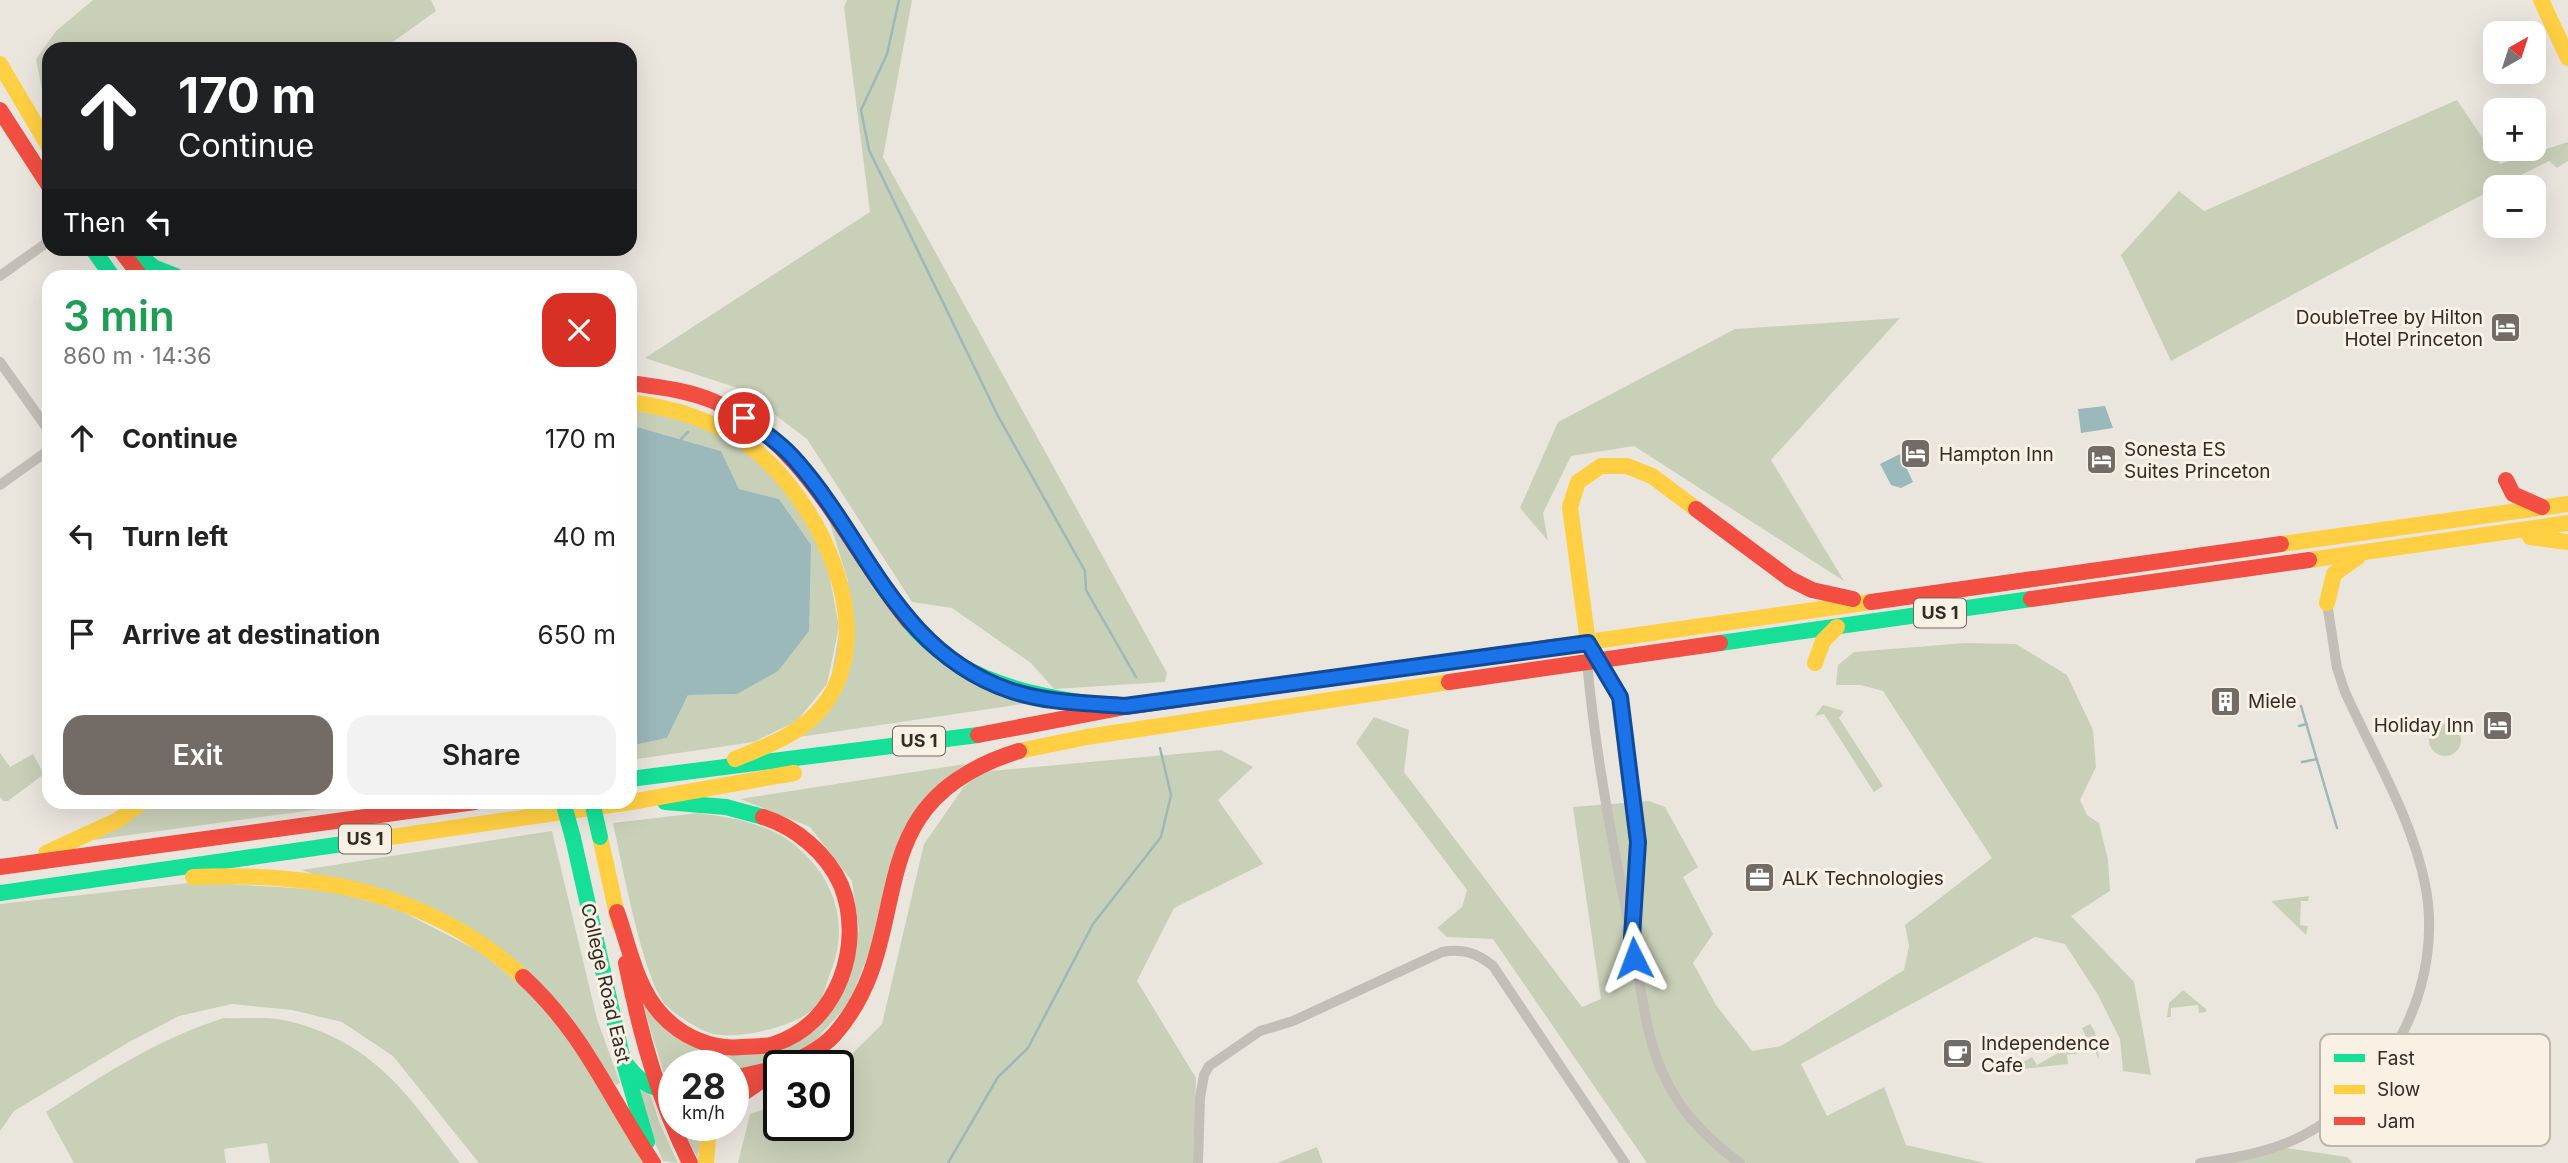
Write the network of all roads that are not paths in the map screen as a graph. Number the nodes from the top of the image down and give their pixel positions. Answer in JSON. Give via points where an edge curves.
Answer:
{"nodes":[{"id":1,"x":2541,"y":0,"type":"edge"},
{"id":2,"x":2568,"y":58,"type":"edge"},
{"id":3,"x":0,"y":64,"type":"edge"},
{"id":4,"x":0,"y":110,"type":"edge"},
{"id":5,"x":42,"y":135,"type":"edge"},
{"id":6,"x":42,"y":175,"type":"edge"},
{"id":7,"x":42,"y":246,"type":"edge"},
{"id":8,"x":139,"y":256,"type":"edge"},
{"id":9,"x":160,"y":270,"type":"edge"},
{"id":10,"x":0,"y":276,"type":"edge"},
{"id":11,"x":0,"y":362,"type":"edge"},
{"id":12,"x":637,"y":383,"type":"edge"},
{"id":13,"x":637,"y":402,"type":"edge"},
{"id":14,"x":42,"y":421,"type":"edge"},
{"id":15,"x":42,"y":455,"type":"edge"},
{"id":16,"x":0,"y":485,"type":"edge"},
{"id":17,"x":2568,"y":504,"type":"edge"},
{"id":18,"x":2543,"y":508,"type":"junction"},
{"id":19,"x":2479,"y":517,"type":"junction"},
{"id":20,"x":2568,"y":523,"type":"edge"},
{"id":21,"x":2489,"y":534,"type":"junction"},
{"id":22,"x":2568,"y":542,"type":"edge"},
{"id":23,"x":2370,"y":551,"type":"junction"},
{"id":24,"x":2280,"y":564,"type":"junction"},
{"id":25,"x":1866,"y":602,"type":"junction"},
{"id":26,"x":2327,"y":603,"type":"junction"},
{"id":27,"x":1837,"y":627,"type":"junction"},
{"id":28,"x":1785,"y":635,"type":"junction"},
{"id":29,"x":1588,"y":643,"type":"junction"},
{"id":30,"x":1650,"y":654,"type":"junction"},
{"id":31,"x":1594,"y":662,"type":"junction"},
{"id":32,"x":1620,"y":697,"type":"junction"},
{"id":33,"x":1125,"y":706,"type":"junction"},
{"id":34,"x":1076,"y":739,"type":"junction"},
{"id":35,"x":713,"y":768,"type":"junction"},
{"id":36,"x":637,"y":778,"type":"edge"},
{"id":37,"x":637,"y":801,"type":"edge"},
{"id":38,"x":637,"y":802,"type":"edge"},
{"id":39,"x":133,"y":809,"type":"edge"},
{"id":40,"x":424,"y":809,"type":"edge"},
{"id":41,"x":565,"y":809,"type":"edge"},
{"id":42,"x":583,"y":809,"type":"edge"},
{"id":43,"x":594,"y":809,"type":"edge"},
{"id":44,"x":7,"y":866,"type":"edge"},
{"id":45,"x":100,"y":879,"type":"junction"},
{"id":46,"x":0,"y":893,"type":"edge"},
{"id":47,"x":617,"y":912,"type":"junction"},
{"id":48,"x":1632,"y":937,"type":"junction"},
{"id":49,"x":2402,"y":1034,"type":"edge"},
{"id":50,"x":817,"y":1050,"type":"edge"},
{"id":51,"x":623,"y":1060,"type":"junction"},
{"id":52,"x":658,"y":1068,"type":"edge"},
{"id":53,"x":658,"y":1089,"type":"edge"},
{"id":54,"x":2320,"y":1124,"type":"edge"},
{"id":55,"x":683,"y":1141,"type":"edge"},
{"id":56,"x":708,"y":1141,"type":"edge"},
{"id":57,"x":654,"y":1163,"type":"edge"},
{"id":58,"x":690,"y":1163,"type":"edge"},
{"id":59,"x":706,"y":1163,"type":"edge"},
{"id":60,"x":1198,"y":1163,"type":"edge"},
{"id":61,"x":1625,"y":1163,"type":"edge"},
{"id":62,"x":1740,"y":1163,"type":"edge"},
{"id":63,"x":2200,"y":1163,"type":"edge"}],
"edges":[{"from":1,"to":2,"type":"main road"},
{"from":3,"to":5,"type":"main road"},
{"from":4,"to":6,"type":"main road"},
{"from":7,"to":10,"type":"street"},
{"from":8,"to":9,"type":"main road"},
{"from":11,"to":14,"type":"street"},
{"from":12,"to":33,"type":"main road","via":[[707,400],[772,438],[816,484],[894,604],[944,656],[1010,691]]},
{"from":13,"to":35,"type":"main road","via":[[684,412],[750,446],[781,473],[805,503],[838,571],[846,633],[843,659],[826,700],[801,729]]},
{"from":15,"to":16,"type":"street"},
{"from":17,"to":18,"type":"main road","number":"US 1"},
{"from":18,"to":19,"type":"main road","number":"US 1"},
{"from":18,"to":19,"type":"main road","via":[[2513,494],[2506,481],[2499,499]]},
{"from":19,"to":25,"type":"main road","number":"US 1"},
{"from":20,"to":21,"type":"main road","number":"US 1"},
{"from":21,"to":22,"type":"main road"},
{"from":21,"to":23,"type":"main road","number":"US 1"},
{"from":23,"to":24,"type":"main road","number":"US 1"},
{"from":23,"to":26,"type":"main road","via":[[2334,571],[2327,586]]},
{"from":24,"to":26,"type":"main road","via":[[2307,573]]},
{"from":24,"to":27,"type":"main road","number":"US 1"},
{"from":25,"to":29,"type":"main road","number":"US 1"},
{"from":25,"to":29,"type":"main road","via":[[1811,590],[1652,476],[1628,466],[1601,466],[1578,482],[1570,507]]},
{"from":26,"to":49,"type":"street","via":[[2337,668],[2419,859],[2430,921],[2424,971]]},
{"from":27,"to":28,"type":"main road","number":"US 1"},
{"from":27,"to":28,"type":"main road","via":[[1823,641],[1815,663],[1803,647]]},
{"from":28,"to":30,"type":"main road","number":"US 1"},
{"from":29,"to":31,"type":"main road"},
{"from":29,"to":33,"type":"main road","number":"US 1"},
{"from":30,"to":31,"type":"main road","number":"US 1"},
{"from":30,"to":32,"type":"main road","via":[[1634,663]]},
{"from":31,"to":32,"type":"main road"},
{"from":31,"to":34,"type":"main road","number":"US 1"},
{"from":31,"to":48,"type":"street","via":[[1622,897]]},
{"from":32,"to":48,"type":"street","via":[[1638,842]]},
{"from":33,"to":35,"type":"main road","number":"US 1","via":[[1073,719]]},
{"from":34,"to":37,"type":"main road","number":"US 1","via":[[996,744],[717,784]]},
{"from":34,"to":50,"type":"main road","via":[[975,768],[939,792],[919,814],[896,862],[867,981],[855,1008]]},
{"from":35,"to":36,"type":"main road","number":"US 1"},
{"from":38,"to":47,"type":"main road","via":[[688,803],[750,813],[784,825],[810,842],[832,867],[848,902],[850,959],[839,989],[821,1015],[799,1033],[747,1050],[715,1047],[681,1032],[660,1013],[645,990]]},
{"from":39,"to":44,"type":"main road","via":[[83,839]]},
{"from":40,"to":44,"type":"main road","number":"US 1"},
{"from":41,"to":51,"type":"main road","name":"College Road East","bridge":true},
{"from":42,"to":45,"type":"main road","number":"US 1"},
{"from":43,"to":47,"type":"main road","name":"College Road East","bridge":true},
{"from":45,"to":46,"type":"main road","number":"US 1"},
{"from":45,"to":57,"type":"main road","via":[[236,875],[317,880],[379,896],[430,916],[483,945],[527,979],[567,1022]]},
{"from":47,"to":52,"type":"main road","name":"College Road East","via":[[631,992]]},
{"from":48,"to":62,"type":"street","via":[[1648,1037],[1666,1081],[1685,1112]]},
{"from":51,"to":53,"type":"main road","via":[[642,1086]]},
{"from":51,"to":57,"type":"main road","name":"College Road East"},
{"from":54,"to":63,"type":"street","via":[[2250,1155]]},
{"from":55,"to":58,"type":"main road","name":"College Road East"},
{"from":56,"to":59,"type":"main road"},
{"from":60,"to":61,"type":"street","via":[[1204,1075],[1224,1053],[1260,1031],[1293,1021],[1455,949],[1475,954],[1493,966]]}]}
